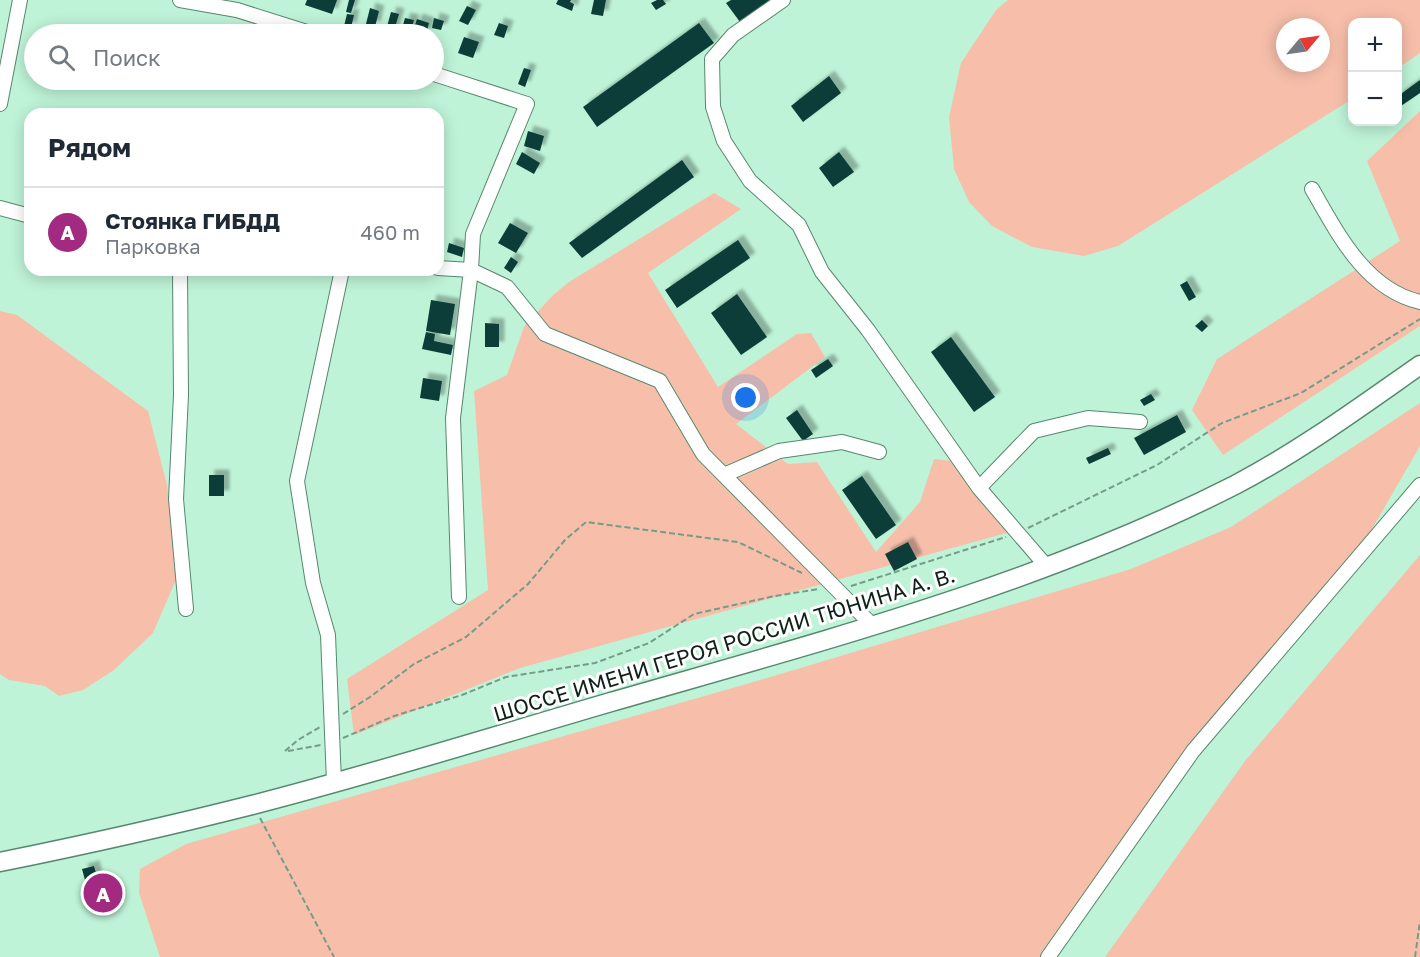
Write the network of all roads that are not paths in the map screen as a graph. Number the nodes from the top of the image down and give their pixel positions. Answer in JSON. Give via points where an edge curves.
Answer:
{"nodes":[{"id":1,"x":20,"y":0,"type":"edge"},
{"id":2,"x":180,"y":0,"type":"edge"},
{"id":3,"x":783,"y":0,"type":"edge"},
{"id":4,"x":242,"y":5,"type":"edge"},
{"id":5,"x":288,"y":24,"type":"edge"},
{"id":6,"x":444,"y":77,"type":"edge"},
{"id":7,"x":0,"y":104,"type":"edge"},
{"id":8,"x":1312,"y":189,"type":"dead end"},
{"id":9,"x":0,"y":208,"type":"edge"},
{"id":10,"x":24,"y":214,"type":"edge"},
{"id":11,"x":444,"y":268,"type":"edge"},
{"id":12,"x":471,"y":270,"type":"junction"},
{"id":13,"x":180,"y":276,"type":"edge"},
{"id":14,"x":341,"y":276,"type":"edge"},
{"id":15,"x":1420,"y":302,"type":"edge"},
{"id":16,"x":1420,"y":365,"type":"edge"},
{"id":17,"x":1140,"y":422,"type":"dead end"},
{"id":18,"x":879,"y":452,"type":"dead end"},
{"id":19,"x":724,"y":475,"type":"junction"},
{"id":20,"x":1420,"y":485,"type":"edge"},
{"id":21,"x":979,"y":488,"type":"junction"},
{"id":22,"x":1048,"y":568,"type":"junction"},
{"id":23,"x":459,"y":597,"type":"dead end"},
{"id":24,"x":186,"y":609,"type":"dead end"},
{"id":25,"x":873,"y":626,"type":"junction"},
{"id":26,"x":334,"y":782,"type":"junction"},
{"id":27,"x":0,"y":862,"type":"edge"},
{"id":28,"x":1048,"y":957,"type":"edge"}],
"edges":[{"from":1,"to":7,"type":"street"},
{"from":2,"to":4,"type":"street"},
{"from":3,"to":21,"type":"street","via":[[733,35],[712,59],[713,107],[724,141],[750,181],[799,225],[822,272],[868,330]]},
{"from":4,"to":5,"type":"street"},
{"from":6,"to":12,"type":"street","via":[[527,104],[473,234]]},
{"from":8,"to":15,"type":"street","via":[[1344,243],[1378,283]]},
{"from":9,"to":10,"type":"street"},
{"from":11,"to":12,"type":"street"},
{"from":12,"to":19,"type":"street","via":[[507,287],[545,334],[660,381],[703,454]]},
{"from":12,"to":23,"type":"street","via":[[453,418]]},
{"from":13,"to":24,"type":"street","via":[[181,395],[176,499]]},
{"from":14,"to":26,"type":"street","via":[[297,481],[312,583],[328,635]]},
{"from":16,"to":22,"type":"main road","name":"ШОССЕ ИМЕНИ ГЕРОЯ РОССИИ ТЮНИНА А. В.","via":[[1315,437],[1238,483],[1132,534]]},
{"from":17,"to":21,"type":"street","via":[[1088,418],[1034,431]]},
{"from":18,"to":19,"type":"street","via":[[842,442],[779,451]]},
{"from":19,"to":25,"type":"street"},
{"from":20,"to":28,"type":"street","via":[[1193,751]]},
{"from":21,"to":22,"type":"street"},
{"from":22,"to":25,"type":"main road","name":"ШОССЕ ИМЕНИ ГЕРОЯ РОССИИ ТЮНИНА А. В."},
{"from":25,"to":26,"type":"main road","name":"ШОССЕ ИМЕНИ ГЕРОЯ РОССИИ ТЮНИНА А. В."},
{"from":26,"to":27,"type":"main road","name":"ШОССЕ ИМЕНИ ГЕРОЯ РОССИИ ТЮНИНА А. В.","via":[[129,835]]}]}
